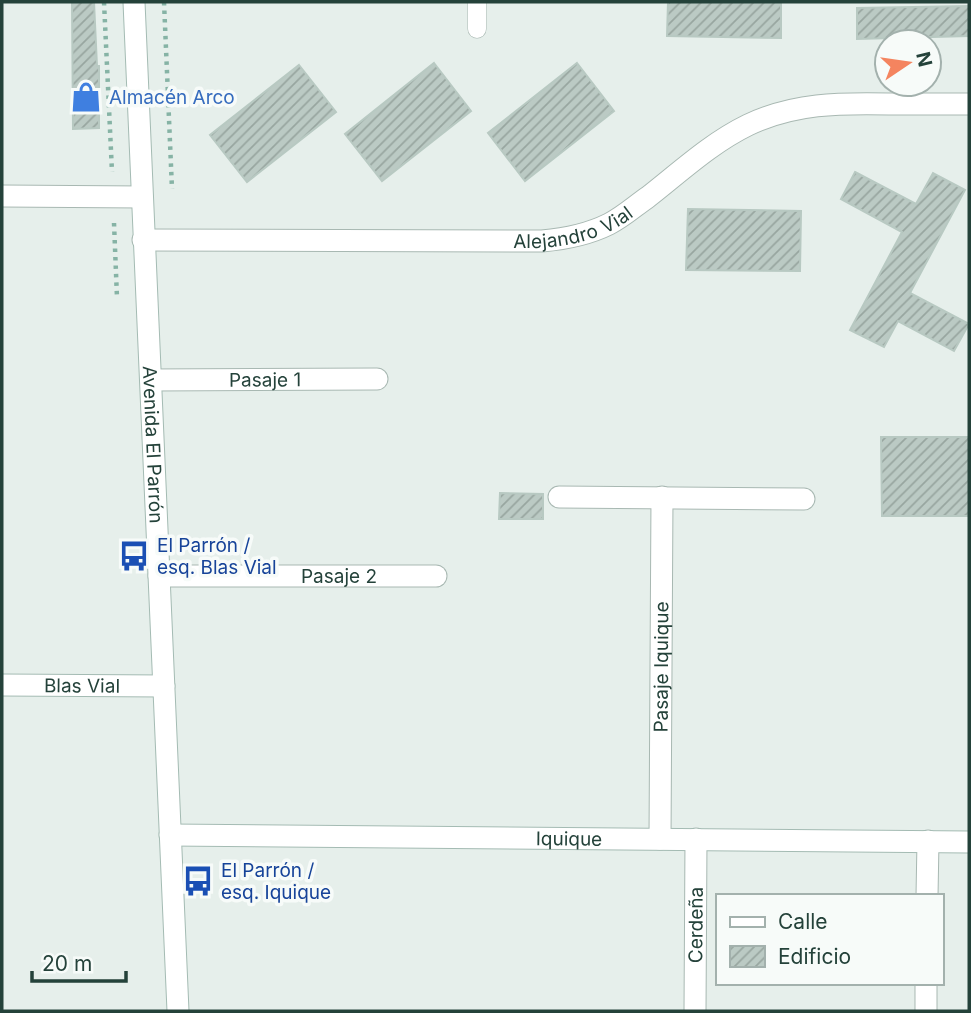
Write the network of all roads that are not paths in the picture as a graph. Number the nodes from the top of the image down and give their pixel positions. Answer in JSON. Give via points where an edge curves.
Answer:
{"nodes":[{"id":1,"x":134,"y":2,"type":"edge"},
{"id":2,"x":477,"y":2,"type":"edge"},
{"id":3,"x":477,"y":29,"type":"dead end"},
{"id":4,"x":969,"y":104,"type":"edge"},
{"id":5,"x":2,"y":196,"type":"edge"},
{"id":6,"x":142,"y":197,"type":"junction"},
{"id":7,"x":144,"y":240,"type":"junction"},
{"id":8,"x":377,"y":379,"type":"dead end"},
{"id":9,"x":151,"y":380,"type":"junction"},
{"id":10,"x":559,"y":497,"type":"dead end"},
{"id":11,"x":662,"y":497,"type":"junction"},
{"id":12,"x":804,"y":499,"type":"dead end"},
{"id":13,"x":159,"y":576,"type":"junction"},
{"id":14,"x":436,"y":576,"type":"dead end"},
{"id":15,"x":2,"y":685,"type":"edge"},
{"id":16,"x":164,"y":686,"type":"junction"},
{"id":17,"x":170,"y":835,"type":"junction"},
{"id":18,"x":660,"y":839,"type":"junction"},
{"id":19,"x":696,"y":839,"type":"junction"},
{"id":20,"x":928,"y":841,"type":"junction"},
{"id":21,"x":969,"y":842,"type":"edge"},
{"id":22,"x":927,"y":894,"type":"edge"},
{"id":23,"x":926,"y":985,"type":"edge"},
{"id":24,"x":178,"y":1011,"type":"edge"},
{"id":25,"x":695,"y":1011,"type":"edge"},
{"id":26,"x":926,"y":1011,"type":"edge"}],
"edges":[{"from":1,"to":6,"type":"street","name":"Avenida El Parrón"},
{"from":2,"to":3,"type":"lane"},
{"from":4,"to":7,"type":"street","name":"Alejandro Vial","via":[[820,104],[775,114],[724,138],[609,224],[566,239]]},
{"from":5,"to":6,"type":"street"},
{"from":6,"to":7,"type":"street","name":"Avenida El Parrón"},
{"from":7,"to":9,"type":"street","name":"Avenida El Parrón"},
{"from":8,"to":9,"type":"street","name":"Pasaje 1"},
{"from":9,"to":13,"type":"street","name":"Avenida El Parrón"},
{"from":10,"to":11,"type":"street"},
{"from":11,"to":12,"type":"street"},
{"from":11,"to":18,"type":"street","name":"Pasaje Iquique"},
{"from":13,"to":14,"type":"street","name":"Pasaje 2"},
{"from":13,"to":16,"type":"street","name":"Avenida El Parrón"},
{"from":15,"to":16,"type":"street","name":"Blas Vial"},
{"from":16,"to":17,"type":"street","name":"Avenida El Parrón"},
{"from":17,"to":18,"type":"street","name":"Iquique"},
{"from":17,"to":24,"type":"street","name":"Avenida El Parrón"},
{"from":18,"to":19,"type":"street","name":"Iquique"},
{"from":19,"to":20,"type":"street","name":"Iquique"},
{"from":19,"to":25,"type":"street","name":"Cerdeña"},
{"from":20,"to":21,"type":"street","name":"Iquique"},
{"from":20,"to":22,"type":"street"},
{"from":23,"to":26,"type":"street"}]}
